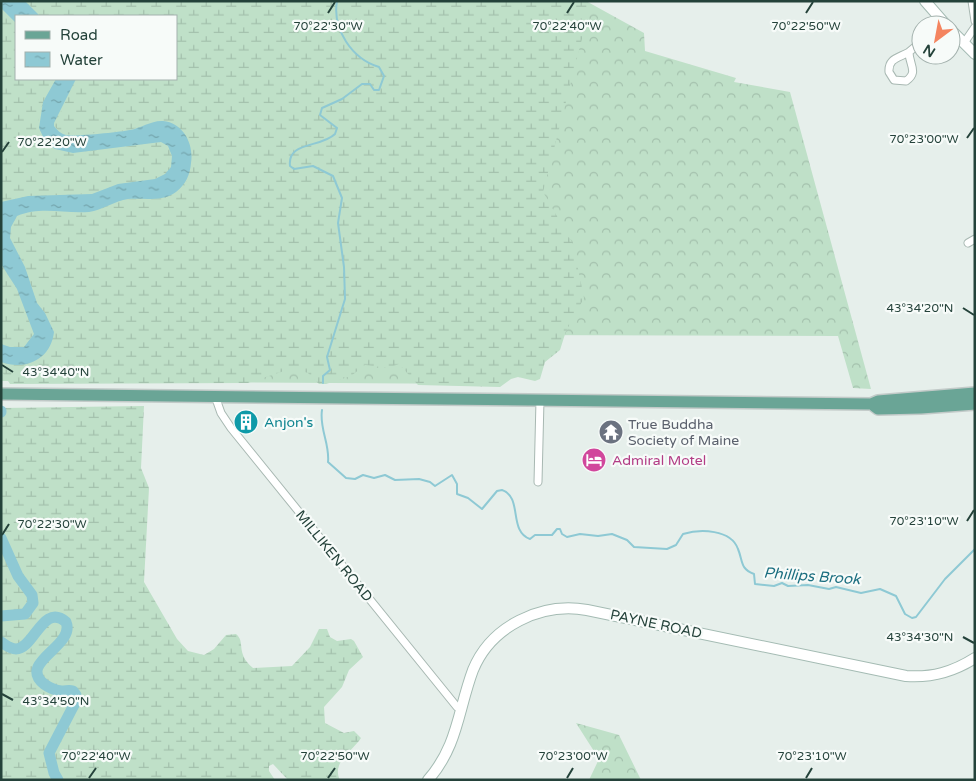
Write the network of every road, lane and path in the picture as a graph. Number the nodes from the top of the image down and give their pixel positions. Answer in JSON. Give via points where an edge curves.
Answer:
{"nodes":[{"id":1,"x":925,"y":1,"type":"edge"},
{"id":2,"x":972,"y":1,"type":"edge"},
{"id":3,"x":936,"y":15,"type":"edge"},
{"id":4,"x":975,"y":21,"type":"edge"},
{"id":5,"x":975,"y":27,"type":"edge"},
{"id":6,"x":961,"y":40,"type":"edge"},
{"id":7,"x":964,"y":43,"type":"junction"},
{"id":8,"x":909,"y":52,"type":"joint"},
{"id":9,"x":975,"y":54,"type":"edge"},
{"id":10,"x":975,"y":393,"type":"edge"},
{"id":11,"x":1,"y":394,"type":"edge"},
{"id":12,"x":215,"y":396,"type":"junction"},
{"id":13,"x":540,"y":400,"type":"junction"},
{"id":14,"x":871,"y":404,"type":"junction"},
{"id":15,"x":975,"y":404,"type":"edge"},
{"id":16,"x":538,"y":482,"type":"dead end"},
{"id":17,"x":975,"y":658,"type":"edge"},
{"id":18,"x":462,"y":710,"type":"junction"},
{"id":19,"x":428,"y":780,"type":"edge"}],
"edges":[{"from":1,"to":3,"type":"main road"},
{"from":2,"to":4,"type":"street"},
{"from":5,"to":7,"type":"street"},
{"from":6,"to":7,"type":"main road"},
{"from":7,"to":9,"type":"main road"},
{"from":8,"to":8,"type":"street","via":[[914,69],[912,75],[903,82],[894,80],[889,72],[890,64]]},
{"from":10,"to":14,"type":"main road"},
{"from":11,"to":12,"type":"main road"},
{"from":12,"to":13,"type":"main road"},
{"from":12,"to":18,"type":"street","name":"MILLIKEN ROAD","via":[[231,428],[412,654]]},
{"from":13,"to":14,"type":"main road"},
{"from":13,"to":16,"type":"street"},
{"from":14,"to":15,"type":"main road","via":[[878,408]]},
{"from":17,"to":18,"type":"main road","name":"PAYNE ROAD","via":[[942,674],[906,676],[594,611],[555,609],[522,619],[492,642],[474,669]]},
{"from":18,"to":19,"type":"main road","name":"PAYNE ROAD","via":[[451,744]]}]}
